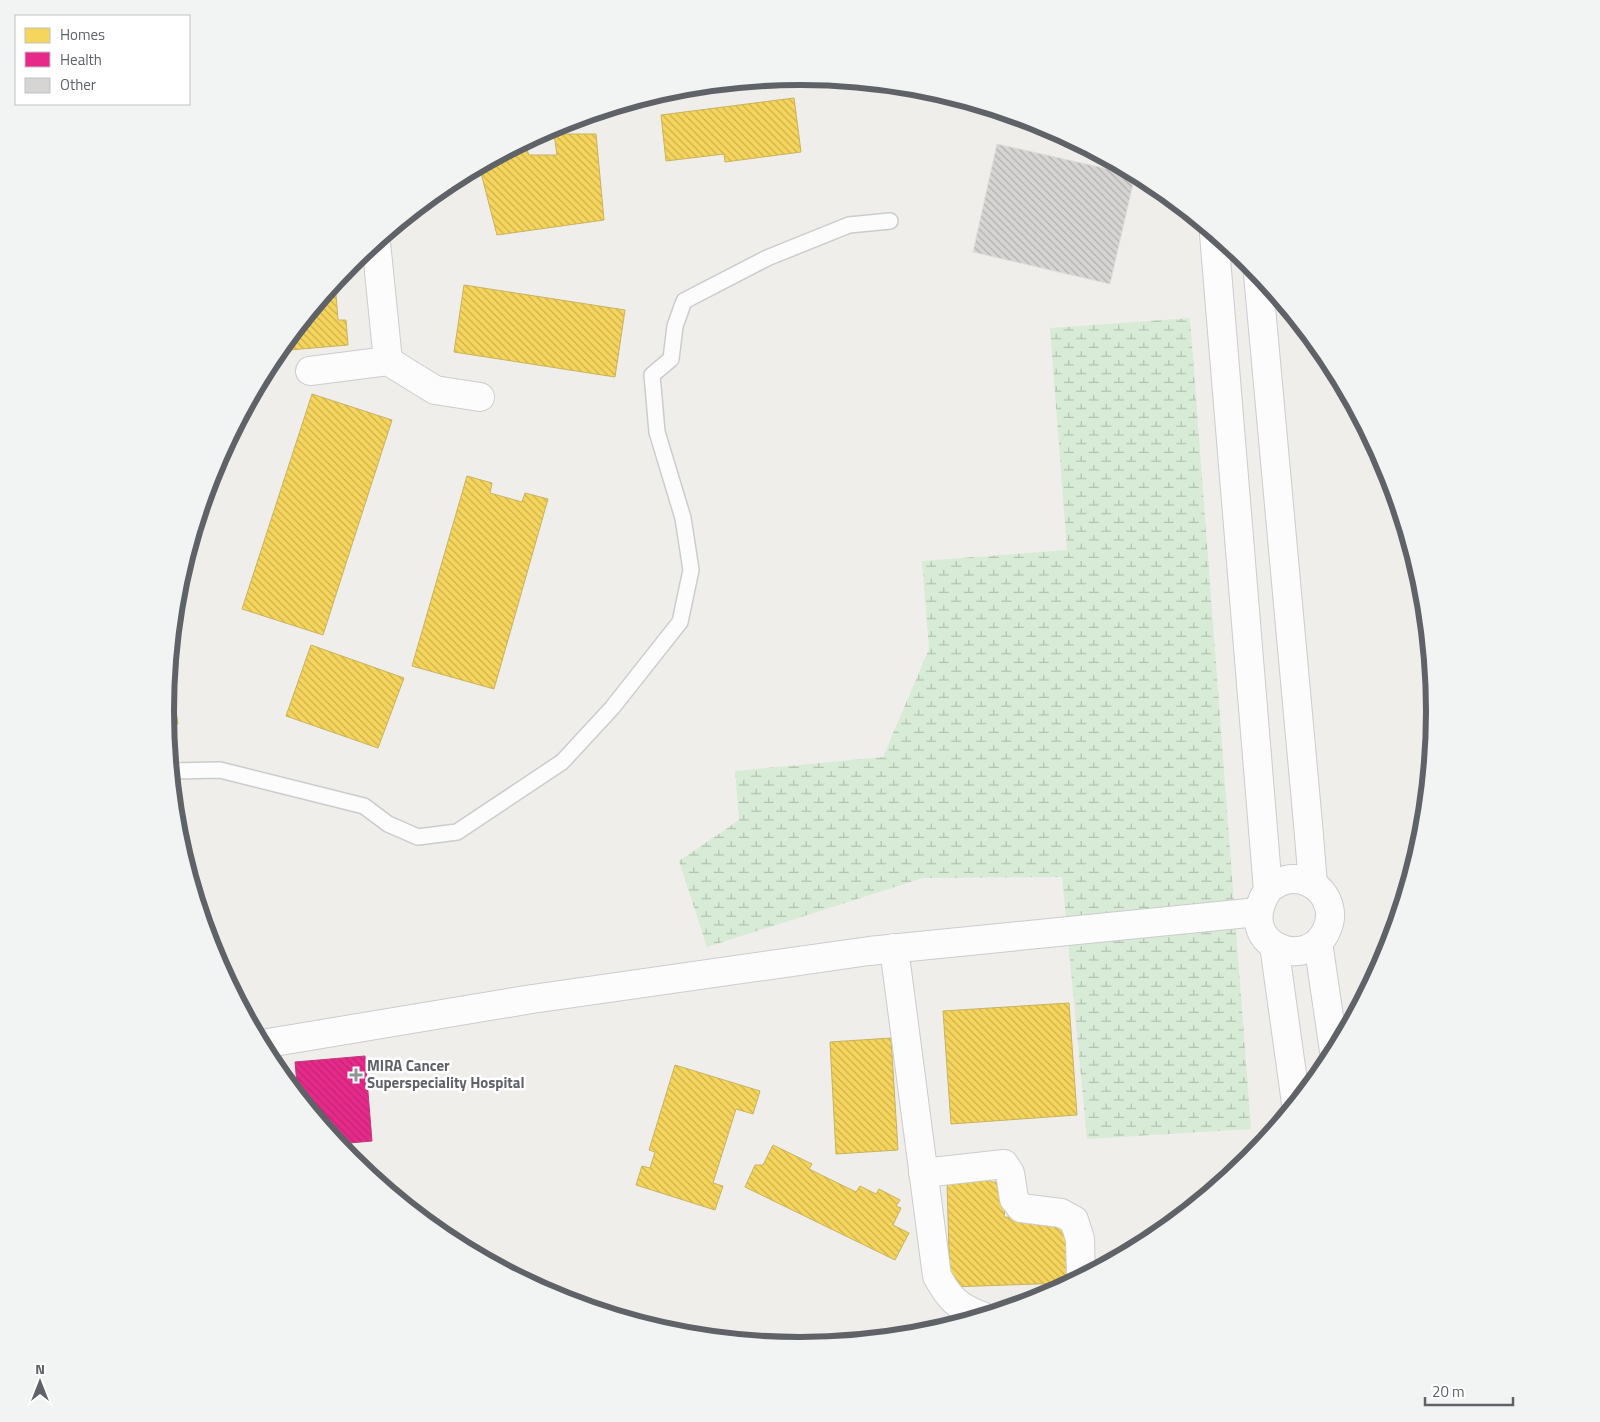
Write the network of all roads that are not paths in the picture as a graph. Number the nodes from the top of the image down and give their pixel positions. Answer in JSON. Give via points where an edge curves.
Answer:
{"nodes":[{"id":1,"x":890,"y":221,"type":"dead end"},
{"id":2,"x":1215,"y":241,"type":"edge"},
{"id":3,"x":377,"y":250,"type":"edge"},
{"id":4,"x":1259,"y":285,"type":"edge"},
{"id":5,"x":388,"y":362,"type":"junction"},
{"id":6,"x":310,"y":371,"type":"dead end"},
{"id":7,"x":480,"y":396,"type":"dead end"},
{"id":8,"x":177,"y":771,"type":"edge"},
{"id":9,"x":1313,"y":884,"type":"junction"},
{"id":10,"x":1263,"y":901,"type":"junction"},
{"id":11,"x":1318,"y":942,"type":"junction"},
{"id":12,"x":1274,"y":945,"type":"junction"},
{"id":13,"x":894,"y":948,"type":"junction"},
{"id":14,"x":1332,"y":1039,"type":"edge"},
{"id":15,"x":270,"y":1043,"type":"edge"},
{"id":16,"x":1295,"y":1095,"type":"edge"},
{"id":17,"x":923,"y":1173,"type":"junction"},
{"id":18,"x":1081,"y":1270,"type":"edge"},
{"id":19,"x":972,"y":1313,"type":"edge"}],
"edges":[{"from":1,"to":8,"type":"lane","via":[[849,224],[767,258],[684,301],[675,326],[671,359],[652,375],[657,432],[682,518],[691,570],[680,622],[612,708],[562,762],[457,832],[418,836],[388,824],[364,806],[220,770]]},
{"from":2,"to":10,"type":"street"},
{"from":3,"to":5,"type":"street"},
{"from":4,"to":9,"type":"street"},
{"from":5,"to":6,"type":"street"},
{"from":5,"to":7,"type":"street","via":[[436,390]]},
{"from":9,"to":10,"type":"street","via":[[1291,879],[1278,882]]},
{"from":9,"to":11,"type":"street","via":[[1322,891],[1331,912],[1326,934]]},
{"from":10,"to":12,"type":"street","via":[[1259,925],[1264,936]]},
{"from":10,"to":13,"type":"street"},
{"from":11,"to":12,"type":"street","via":[[1309,949],[1298,951]]},
{"from":11,"to":14,"type":"street"},
{"from":12,"to":16,"type":"street"},
{"from":13,"to":15,"type":"street","via":[[532,999]]},
{"from":13,"to":17,"type":"street"},
{"from":17,"to":18,"type":"street","via":[[1004,1164],[1010,1173],[1014,1199],[1021,1208],[1060,1213],[1074,1220],[1080,1239]]},
{"from":17,"to":19,"type":"street","via":[[937,1276],[947,1294]]}]}
